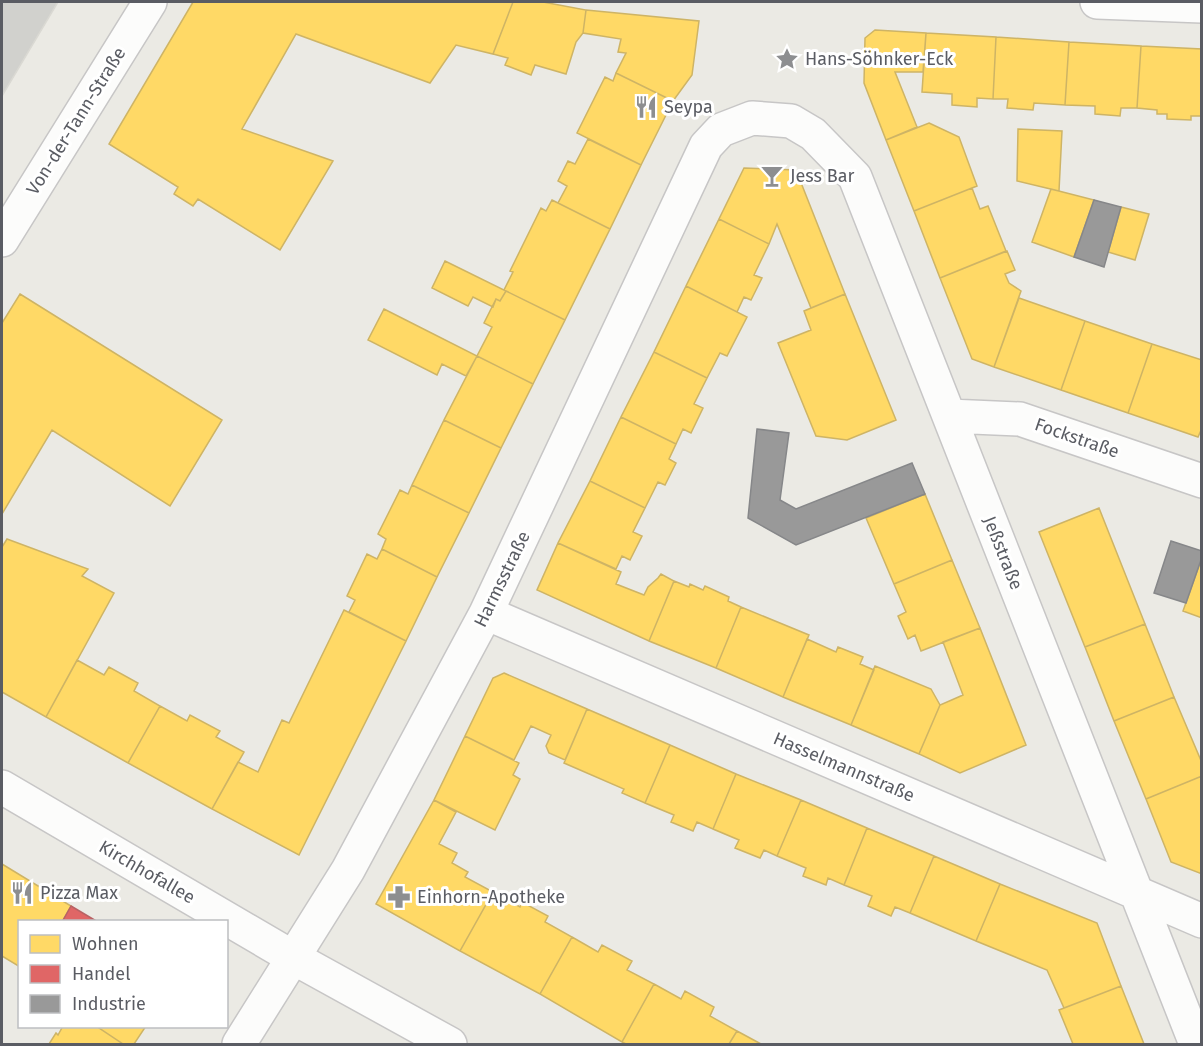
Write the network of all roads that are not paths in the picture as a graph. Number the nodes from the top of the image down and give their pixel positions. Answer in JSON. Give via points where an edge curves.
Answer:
{"nodes":[{"id":1,"x":150,"y":2,"type":"edge"},
{"id":2,"x":1097,"y":2,"type":"edge"},
{"id":3,"x":1192,"y":4,"type":"edge"},
{"id":4,"x":752,"y":118,"type":"joint"},
{"id":5,"x":2,"y":240,"type":"edge"},
{"id":6,"x":949,"y":416,"type":"junction"},
{"id":7,"x":1202,"y":481,"type":"edge"},
{"id":8,"x":486,"y":613,"type":"junction"},
{"id":9,"x":2,"y":788,"type":"edge"},
{"id":10,"x":1137,"y":893,"type":"junction"},
{"id":11,"x":1202,"y":921,"type":"edge"},
{"id":12,"x":294,"y":958,"type":"junction"},
{"id":13,"x":239,"y":1044,"type":"edge"},
{"id":14,"x":450,"y":1044,"type":"edge"},
{"id":15,"x":1196,"y":1044,"type":"edge"}],
"edges":[{"from":1,"to":5,"type":"street","name":"Von-der-Tann-Straße"},
{"from":2,"to":3,"type":"street"},
{"from":4,"to":6,"type":"street","name":"Jeßstraße","via":[[791,122],[813,134],[855,177]]},
{"from":4,"to":8,"type":"street","name":"Harmsstraße","via":[[721,130],[706,146]]},
{"from":6,"to":7,"type":"street","name":"Fockstraße","via":[[1020,419]]},
{"from":6,"to":10,"type":"street","name":"Jeßstraße"},
{"from":8,"to":10,"type":"street","name":"Hasselmannstraße"},
{"from":8,"to":12,"type":"street","name":"Harmsstraße","via":[[348,870]]},
{"from":9,"to":12,"type":"street","name":"Kirchhofallee"},
{"from":10,"to":11,"type":"street","name":"Hasselmannstraße"},
{"from":10,"to":15,"type":"street","name":"Jeßstraße"},
{"from":12,"to":13,"type":"street","name":"Harmsstraße"},
{"from":12,"to":14,"type":"street","name":"Kirchhofallee"}]}
